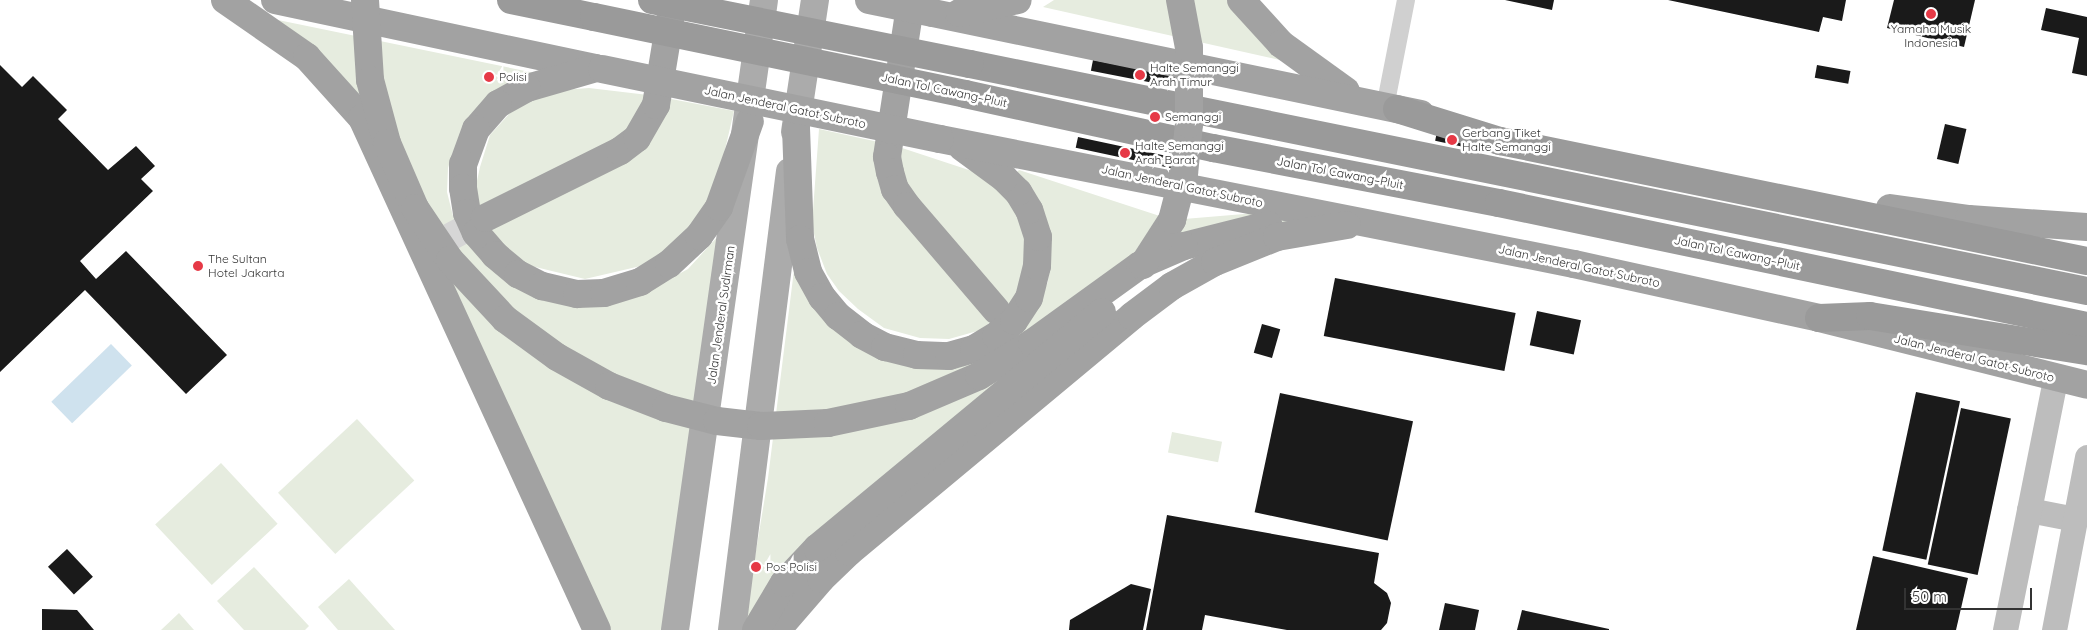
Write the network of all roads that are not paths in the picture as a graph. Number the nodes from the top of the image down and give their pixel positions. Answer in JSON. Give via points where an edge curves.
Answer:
{"nodes":[{"id":1,"x":225,"y":0,"type":"edge"},
{"id":2,"x":275,"y":0,"type":"edge"},
{"id":3,"x":365,"y":0,"type":"edge"},
{"id":4,"x":511,"y":0,"type":"edge"},
{"id":5,"x":652,"y":0,"type":"edge"},
{"id":6,"x":673,"y":0,"type":"edge"},
{"id":7,"x":764,"y":0,"type":"edge"},
{"id":8,"x":815,"y":0,"type":"edge"},
{"id":9,"x":869,"y":0,"type":"edge"},
{"id":10,"x":1018,"y":0,"type":"edge"},
{"id":11,"x":1180,"y":0,"type":"edge"},
{"id":12,"x":1241,"y":0,"type":"edge"},
{"id":13,"x":1406,"y":0,"type":"edge"},
{"id":14,"x":930,"y":9,"type":"edge"},
{"id":15,"x":599,"y":69,"type":"junction"},
{"id":16,"x":1384,"y":106,"type":"junction"},
{"id":17,"x":750,"y":120,"type":"junction"},
{"id":18,"x":796,"y":128,"type":"junction"},
{"id":19,"x":945,"y":140,"type":"junction"},
{"id":20,"x":1321,"y":214,"type":"junction"},
{"id":21,"x":484,"y":218,"type":"tunnel mouth"},
{"id":22,"x":1363,"y":222,"type":"junction"},
{"id":23,"x":2087,"y":227,"type":"edge"},
{"id":24,"x":450,"y":237,"type":"tunnel mouth"},
{"id":25,"x":421,"y":252,"type":"junction"},
{"id":26,"x":2087,"y":261,"type":"edge"},
{"id":27,"x":2087,"y":290,"type":"edge"},
{"id":28,"x":996,"y":310,"type":"dead end"},
{"id":29,"x":1819,"y":318,"type":"junction"},
{"id":30,"x":2087,"y":326,"type":"edge"},
{"id":31,"x":2087,"y":351,"type":"edge"},
{"id":32,"x":2055,"y":379,"type":"junction"},
{"id":33,"x":2087,"y":385,"type":"edge"},
{"id":34,"x":2087,"y":457,"type":"edge"},
{"id":35,"x":2029,"y":510,"type":"junction"},
{"id":36,"x":2075,"y":519,"type":"junction"},
{"id":37,"x":597,"y":630,"type":"edge"},
{"id":38,"x":675,"y":630,"type":"edge"},
{"id":39,"x":732,"y":630,"type":"edge"},
{"id":40,"x":756,"y":630,"type":"edge"},
{"id":41,"x":777,"y":630,"type":"edge"},
{"id":42,"x":2005,"y":630,"type":"edge"},
{"id":43,"x":2054,"y":630,"type":"edge"}],
"edges":[{"from":1,"to":25,"type":"highway","via":[[307,57],[362,118]]},
{"from":2,"to":15,"type":"highway","name":"Jalan Jenderal Gatot Subroto"},
{"from":3,"to":20,"type":"highway","bridge":true,"via":[[370,80],[387,143],[415,208],[450,260],[505,319],[557,357],[609,386],[666,408],[717,421],[761,426],[828,423],[909,406],[979,376],[1032,343],[1140,265],[1184,246]]},
{"from":4,"to":30,"type":"highway","name":"Jalan Tol Cawang–Pluit","bridge":true,"via":[[1213,148],[1500,203]]},
{"from":5,"to":27,"type":"highway","bridge":true},
{"from":6,"to":21,"type":"highway","via":[[656,105],[637,138],[620,151]]},
{"from":7,"to":17,"type":"main road","name":"Jalan Jenderal Sudirman"},
{"from":8,"to":18,"type":"main road"},
{"from":9,"to":14,"type":"highway","bridge":true},
{"from":10,"to":14,"type":"highway"},
{"from":11,"to":40,"type":"highway","bridge":true,"via":[[1189,48],[1190,124],[1184,174],[1172,220],[1149,258],[1110,304],[1072,338],[817,548],[784,583]]},
{"from":12,"to":16,"type":"highway","via":[[1281,44],[1335,85]]},
{"from":13,"to":16,"type":"street"},
{"from":14,"to":16,"type":"highway"},
{"from":14,"to":28,"type":"highway","via":[[887,157],[890,172],[895,189],[907,206]]},
{"from":15,"to":17,"type":"highway","via":[[527,88],[498,104],[476,129],[463,164],[467,213],[476,233],[518,274],[542,286],[577,294],[604,293],[640,282],[669,264],[699,236],[719,207]]},
{"from":15,"to":19,"type":"highway","name":"Jalan Jenderal Gatot Subroto","bridge":true},
{"from":16,"to":23,"type":"highway","via":[[1913,212]]},
{"from":16,"to":26,"type":"highway","via":[[1500,141]]},
{"from":17,"to":38,"type":"main road","name":"Jalan Jenderal Sudirman"},
{"from":18,"to":19,"type":"highway","via":[[800,239],[808,272],[822,297],[838,316],[862,335],[885,347],[917,355],[949,356],[974,349],[996,336],[1014,321],[1028,298],[1037,266],[1038,237],[1029,210],[1018,192],[979,158]]},
{"from":18,"to":39,"type":"main road"},
{"from":19,"to":20,"type":"highway","name":"Jalan Jenderal Gatot Subroto"},
{"from":20,"to":22,"type":"highway","name":"Jalan Jenderal Gatot Subroto"},
{"from":22,"to":29,"type":"highway","name":"Jalan Jenderal Gatot Subroto"},
{"from":22,"to":41,"type":"highway","via":[[1277,237],[1215,262],[1172,286],[1044,384],[849,552]]},
{"from":24,"to":25,"type":"highway"},
{"from":25,"to":37,"type":"highway","via":[[483,377]]},
{"from":29,"to":31,"type":"highway","via":[[1870,316]]},
{"from":29,"to":32,"type":"highway","name":"Jalan Jenderal Gatot Subroto"},
{"from":32,"to":33,"type":"highway","name":"Jalan Jenderal Gatot Subroto"},
{"from":32,"to":35,"type":"main road"},
{"from":34,"to":36,"type":"main road"},
{"from":35,"to":36,"type":"main road"},
{"from":35,"to":42,"type":"main road"},
{"from":36,"to":43,"type":"main road"}]}
